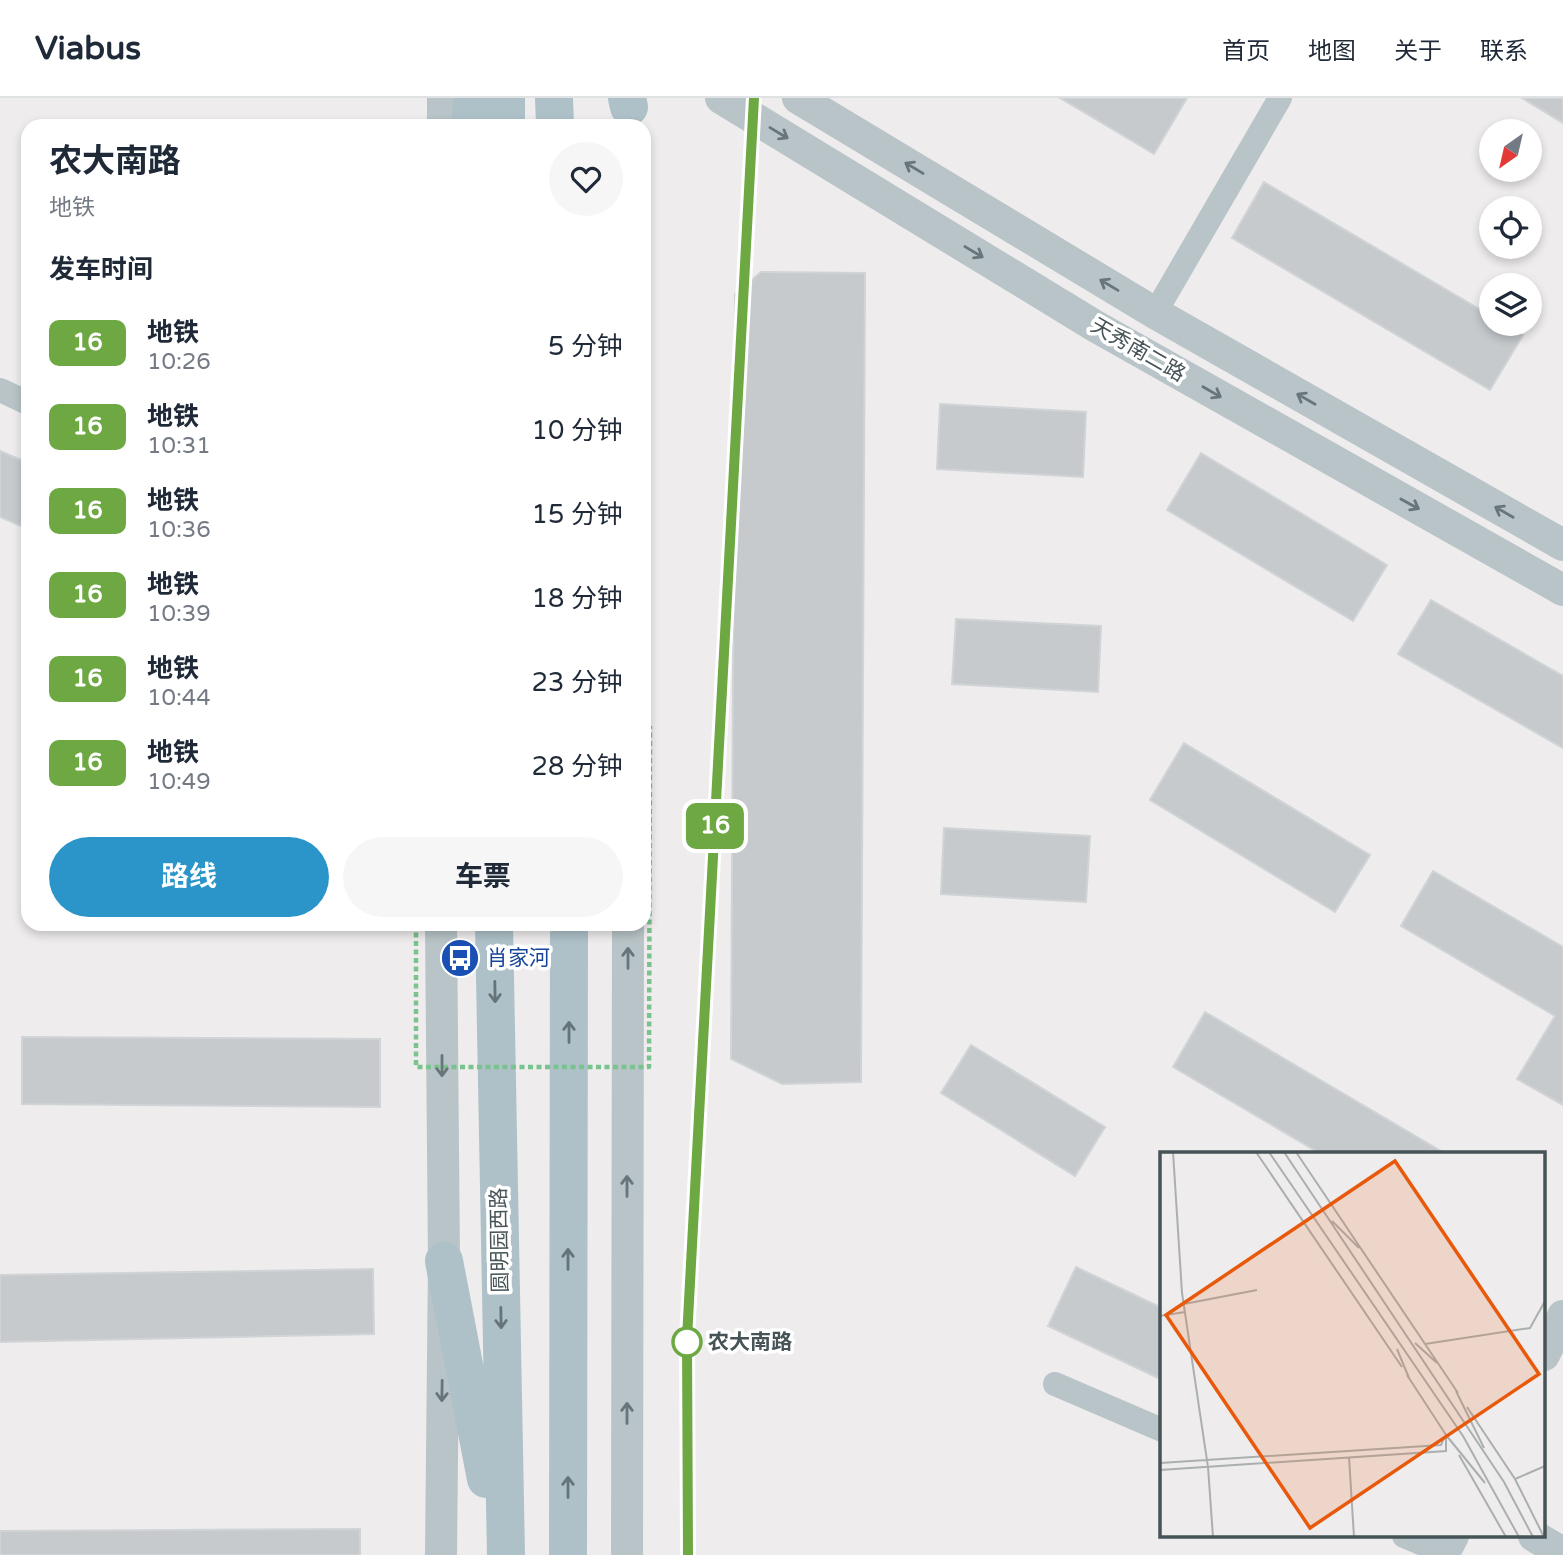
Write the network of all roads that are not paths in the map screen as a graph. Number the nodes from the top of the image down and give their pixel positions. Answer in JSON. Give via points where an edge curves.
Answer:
{"nodes":[{"id":1,"x":443,"y":98,"type":"edge"},
{"id":2,"x":472,"y":98,"type":"edge"},
{"id":3,"x":506,"y":98,"type":"edge"},
{"id":4,"x":554,"y":98,"type":"edge"},
{"id":5,"x":721,"y":98,"type":"edge"},
{"id":6,"x":798,"y":98,"type":"edge"},
{"id":7,"x":1280,"y":98,"type":"edge"},
{"id":8,"x":443,"y":119,"type":"edge"},
{"id":9,"x":471,"y":119,"type":"edge"},
{"id":10,"x":506,"y":119,"type":"edge"},
{"id":11,"x":555,"y":119,"type":"edge"},
{"id":12,"x":1155,"y":313,"type":"junction"},
{"id":13,"x":0,"y":390,"type":"edge"},
{"id":14,"x":21,"y":400,"type":"edge"},
{"id":15,"x":1563,"y":545,"type":"edge"},
{"id":16,"x":1563,"y":590,"type":"edge"},
{"id":17,"x":441,"y":931,"type":"edge"},
{"id":18,"x":494,"y":931,"type":"edge"},
{"id":19,"x":569,"y":931,"type":"edge"},
{"id":20,"x":628,"y":931,"type":"edge"},
{"id":21,"x":444,"y":1261,"type":"junction"},
{"id":22,"x":1563,"y":1316,"type":"edge"},
{"id":23,"x":1546,"y":1351,"type":"edge"},
{"id":24,"x":1055,"y":1384,"type":"dead end"},
{"id":25,"x":1160,"y":1429,"type":"edge"},
{"id":26,"x":1411,"y":1538,"type":"edge"},
{"id":27,"x":1537,"y":1538,"type":"edge"},
{"id":28,"x":1447,"y":1548,"type":"edge"},
{"id":29,"x":1563,"y":1553,"type":"edge"},
{"id":30,"x":441,"y":1555,"type":"edge"},
{"id":31,"x":503,"y":1555,"type":"edge"},
{"id":32,"x":568,"y":1555,"type":"edge"},
{"id":33,"x":627,"y":1555,"type":"edge"}],
"edges":[{"from":1,"to":8,"type":"street"},
{"from":2,"to":9,"type":"main road"},
{"from":3,"to":10,"type":"main road"},
{"from":4,"to":11,"type":"main road"},
{"from":5,"to":16,"type":"street","name":"天秀南二路","one_way":true,"via":[[1095,326]]},
{"from":12,"to":6,"type":"street","name":"天秀南二路","one_way":true},
{"from":7,"to":12,"type":"street"},
{"from":15,"to":12,"type":"street","name":"天秀南二路","one_way":true},
{"from":13,"to":14,"type":"street"},
{"from":17,"to":21,"type":"street","one_way":true},
{"from":18,"to":31,"type":"main road","name":"圆明园西路","one_way":true},
{"from":32,"to":19,"type":"main road","one_way":true},
{"from":33,"to":20,"type":"street","one_way":true},
{"from":21,"to":30,"type":"street","one_way":true},
{"from":21,"to":31,"type":"main road"},
{"from":22,"to":23,"type":"street"},
{"from":24,"to":25,"type":"street"},
{"from":26,"to":28,"type":"street"},
{"from":27,"to":29,"type":"street"}]}
